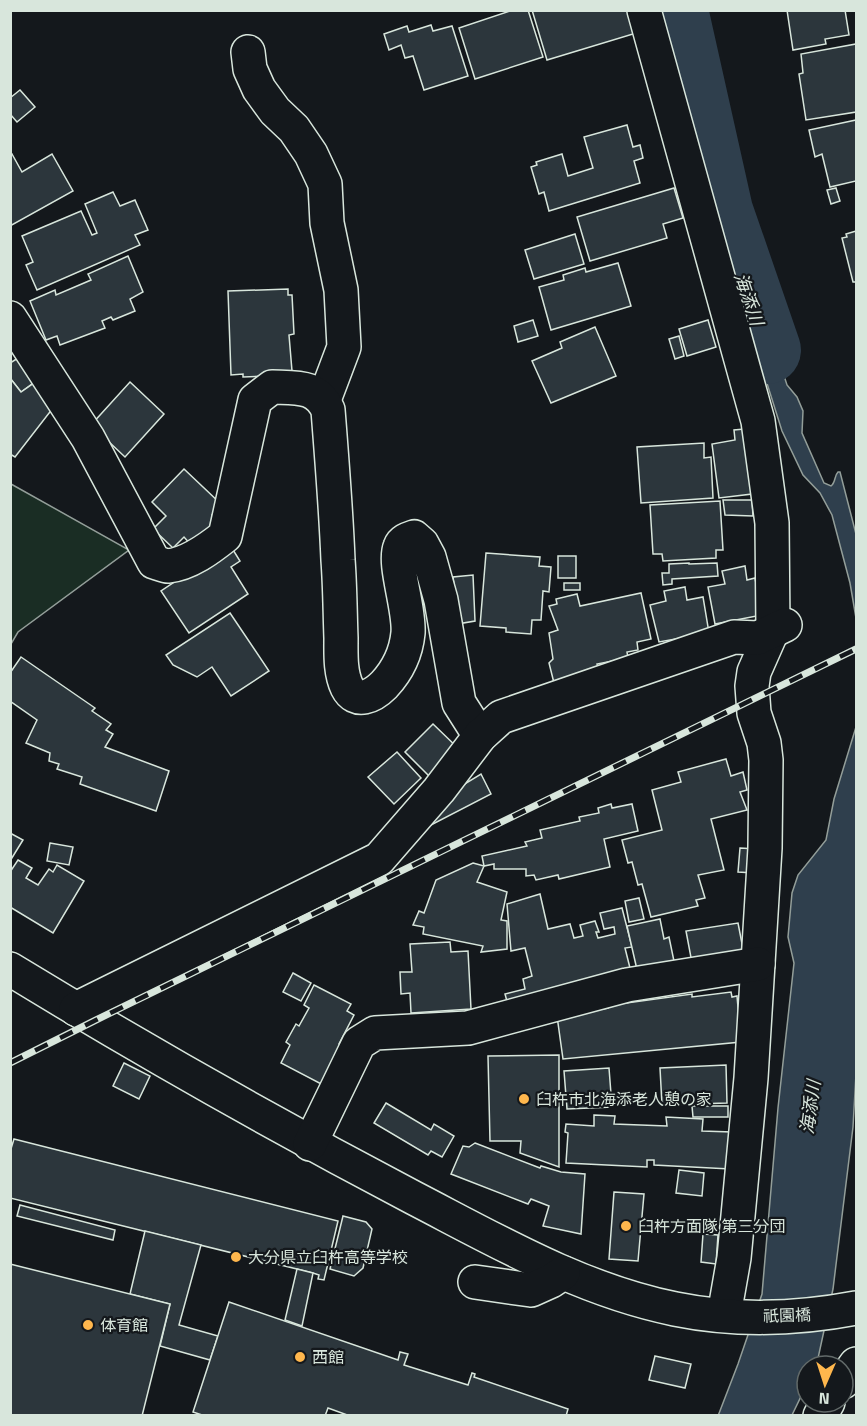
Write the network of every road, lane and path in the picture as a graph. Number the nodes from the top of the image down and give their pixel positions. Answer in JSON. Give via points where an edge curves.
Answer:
{"nodes":[{"id":1,"x":644,"y":10,"type":"edge"},
{"id":2,"x":248,"y":52,"type":"dead end"},
{"id":3,"x":10,"y":318,"type":"edge"},
{"id":4,"x":324,"y":400,"type":"junction"},
{"id":5,"x":782,"y":626,"type":"junction"},
{"id":6,"x":480,"y":736,"type":"junction"},
{"id":7,"x":758,"y":964,"type":"junction"},
{"id":8,"x":10,"y":969,"type":"edge"},
{"id":9,"x":76,"y":1009,"type":"junction"},
{"id":10,"x":310,"y":1144,"type":"junction"},
{"id":11,"x":563,"y":1273,"type":"junction"},
{"id":12,"x":475,"y":1282,"type":"dead end"},
{"id":13,"x":847,"y":1310,"type":"edge"},
{"id":14,"x":730,"y":1315,"type":"junction"}],
"edges":[{"from":1,"to":5,"type":"street","via":[[758,421]]},
{"from":2,"to":4,"type":"street","via":[[259,89],[294,129],[325,184],[344,347]]},
{"from":3,"to":4,"type":"street","via":[[88,438],[154,562],[167,566],[194,557],[225,536],[255,400],[272,387],[311,390]]},
{"from":4,"to":6,"type":"street","via":[[328,410],[339,561],[342,667],[348,689],[359,698],[368,697],[393,675],[405,653],[408,611],[398,556],[400,545],[414,537],[429,556],[441,600],[459,704]]},
{"from":5,"to":6,"type":"street","via":[[759,638],[734,637],[501,717]]},
{"from":5,"to":7,"type":"street","via":[[753,672],[752,686],[753,712],[766,760]]},
{"from":6,"to":9,"type":"street","via":[[379,859]]},
{"from":7,"to":10,"type":"street","via":[[627,985],[468,1028],[375,1033],[359,1043]]},
{"from":7,"to":14,"type":"street"},
{"from":8,"to":9,"type":"street","name":"祇園橋"},
{"from":9,"to":10,"type":"street","name":"祇園橋"},
{"from":10,"to":11,"type":"street","name":"祇園橋"},
{"from":11,"to":12,"type":"street","via":[[531,1290]]},
{"from":11,"to":14,"type":"street","name":"祇園橋","via":[[620,1296],[675,1309]]},
{"from":13,"to":14,"type":"street","name":"祇園橋","via":[[793,1316]]}]}
